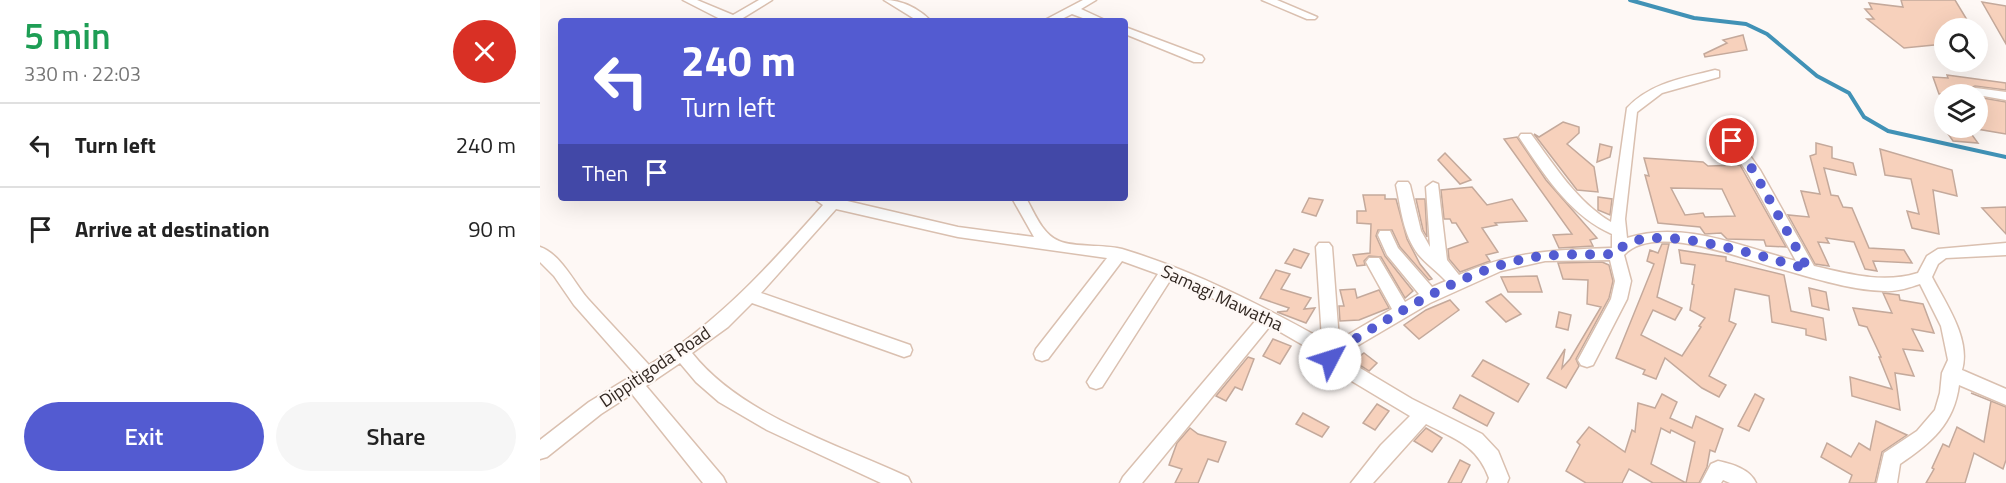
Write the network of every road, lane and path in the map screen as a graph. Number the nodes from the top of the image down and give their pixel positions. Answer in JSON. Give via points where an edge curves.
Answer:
{"nodes":[{"id":1,"x":688,"y":0,"type":"edge"},
{"id":2,"x":767,"y":0,"type":"edge"},
{"id":3,"x":889,"y":0,"type":"edge"},
{"id":4,"x":1267,"y":0,"type":"edge"},
{"id":5,"x":1078,"y":4,"type":"edge"},
{"id":6,"x":1311,"y":17,"type":"dead end"},
{"id":7,"x":728,"y":18,"type":"edge"},
{"id":8,"x":736,"y":18,"type":"edge"},
{"id":9,"x":921,"y":18,"type":"edge"},
{"id":10,"x":1054,"y":18,"type":"edge"},
{"id":11,"x":1097,"y":18,"type":"edge"},
{"id":12,"x":1128,"y":31,"type":"edge"},
{"id":13,"x":1198,"y":59,"type":"dead end"},
{"id":14,"x":1715,"y":74,"type":"dead end"},
{"id":15,"x":1988,"y":94,"type":"edge"},
{"id":16,"x":2006,"y":96,"type":"edge"},
{"id":17,"x":1722,"y":126,"type":"dead end"},
{"id":18,"x":1526,"y":137,"type":"dead end"},
{"id":19,"x":1403,"y":185,"type":"dead end"},
{"id":20,"x":1433,"y":187,"type":"dead end"},
{"id":21,"x":829,"y":201,"type":"edge"},
{"id":22,"x":834,"y":201,"type":"edge"},
{"id":23,"x":1021,"y":201,"type":"edge"},
{"id":24,"x":1384,"y":235,"type":"dead end"},
{"id":25,"x":1618,"y":244,"type":"junction"},
{"id":26,"x":1055,"y":246,"type":"junction"},
{"id":27,"x":1324,"y":247,"type":"dead end"},
{"id":28,"x":2006,"y":249,"type":"edge"},
{"id":29,"x":540,"y":253,"type":"edge"},
{"id":30,"x":1119,"y":254,"type":"junction"},
{"id":31,"x":1374,"y":262,"type":"dead end"},
{"id":32,"x":1442,"y":267,"type":"junction"},
{"id":33,"x":1808,"y":269,"type":"junction"},
{"id":34,"x":1167,"y":272,"type":"junction"},
{"id":35,"x":1924,"y":277,"type":"junction"},
{"id":36,"x":1456,"y":282,"type":"junction"},
{"id":37,"x":748,"y":296,"type":"junction"},
{"id":38,"x":1431,"y":297,"type":"junction"},
{"id":39,"x":1402,"y":312,"type":"junction"},
{"id":40,"x":1268,"y":317,"type":"junction"},
{"id":41,"x":904,"y":350,"type":"dead end"},
{"id":42,"x":681,"y":352,"type":"junction"},
{"id":43,"x":1331,"y":353,"type":"junction"},
{"id":44,"x":1042,"y":354,"type":"dead end"},
{"id":45,"x":1587,"y":360,"type":"dead end"},
{"id":46,"x":1951,"y":373,"type":"junction"},
{"id":47,"x":640,"y":379,"type":"junction"},
{"id":48,"x":1096,"y":382,"type":"dead end"},
{"id":49,"x":2006,"y":397,"type":"edge"},
{"id":50,"x":1424,"y":414,"type":"junction"},
{"id":51,"x":540,"y":451,"type":"edge"},
{"id":52,"x":716,"y":483,"type":"edge"},
{"id":53,"x":901,"y":483,"type":"edge"},
{"id":54,"x":1130,"y":483,"type":"edge"},
{"id":55,"x":1361,"y":483,"type":"edge"},
{"id":56,"x":1497,"y":483,"type":"edge"},
{"id":57,"x":1711,"y":483,"type":"edge"},
{"id":58,"x":1746,"y":483,"type":"edge"},
{"id":59,"x":1887,"y":483,"type":"edge"}],
"edges":[{"from":1,"to":7,"type":"street"},
{"from":2,"to":8,"type":"street"},
{"from":3,"to":9,"type":"street"},
{"from":4,"to":6,"type":"street"},
{"from":5,"to":10,"type":"street"},
{"from":5,"to":11,"type":"street"},
{"from":12,"to":13,"type":"street"},
{"from":14,"to":25,"type":"street","via":[[1649,93],[1631,111]]},
{"from":15,"to":16,"type":"street"},
{"from":17,"to":33,"type":"street","via":[[1753,170]]},
{"from":18,"to":25,"type":"street","via":[[1582,208]]},
{"from":19,"to":32,"type":"street","via":[[1413,235],[1426,256]]},
{"from":20,"to":32,"type":"street"},
{"from":21,"to":37,"type":"street","name":"Dippitigoda Road","via":[[772,273]]},
{"from":22,"to":26,"type":"street","name":"Samagi Mawatha","via":[[957,232]]},
{"from":23,"to":26,"type":"street","via":[[1040,235]]},
{"from":24,"to":38,"type":"street","via":[[1392,251]]},
{"from":25,"to":33,"type":"street","via":[[1671,237],[1719,245]]},
{"from":25,"to":36,"type":"street","via":[[1526,258]]},
{"from":25,"to":45,"type":"street","via":[[1623,281]]},
{"from":26,"to":30,"type":"street","name":"Samagi Mawatha"},
{"from":27,"to":43,"type":"street"},
{"from":28,"to":35,"type":"street","via":[[1943,253],[1932,260]]},
{"from":29,"to":47,"type":"street"},
{"from":30,"to":34,"type":"street","name":"Samagi Mawatha"},
{"from":30,"to":44,"type":"street"},
{"from":31,"to":39,"type":"street"},
{"from":32,"to":36,"type":"street"},
{"from":33,"to":35,"type":"street","via":[[1882,285]]},
{"from":34,"to":40,"type":"street","name":"Samagi Mawatha"},
{"from":34,"to":48,"type":"street"},
{"from":35,"to":46,"type":"street","via":[[1949,326],[1957,360]]},
{"from":36,"to":38,"type":"street"},
{"from":37,"to":41,"type":"street"},
{"from":37,"to":42,"type":"street","name":"Dippitigoda Road","via":[[722,322]]},
{"from":38,"to":39,"type":"street"},
{"from":39,"to":43,"type":"street"},
{"from":40,"to":43,"type":"street","name":"Samagi Mawatha"},
{"from":40,"to":54,"type":"street"},
{"from":42,"to":47,"type":"street","name":"Dippitigoda Road"},
{"from":42,"to":53,"type":"street","via":[[705,380],[741,406]]},
{"from":43,"to":50,"type":"street","name":"Samagi Mawatha","via":[[1330,359],[1336,363]]},
{"from":46,"to":49,"type":"street"},
{"from":46,"to":59,"type":"street","via":[[1941,415],[1930,433],[1891,459]]},
{"from":47,"to":51,"type":"street","name":"Dippitigoda Road"},
{"from":47,"to":52,"type":"street","via":[[697,463]]},
{"from":50,"to":55,"type":"street"},
{"from":50,"to":56,"type":"street","name":"Samagi Mawatha","via":[[1475,440],[1491,457],[1499,478]]},
{"from":57,"to":58,"type":"street","via":[[1718,470],[1730,472]]}]}
